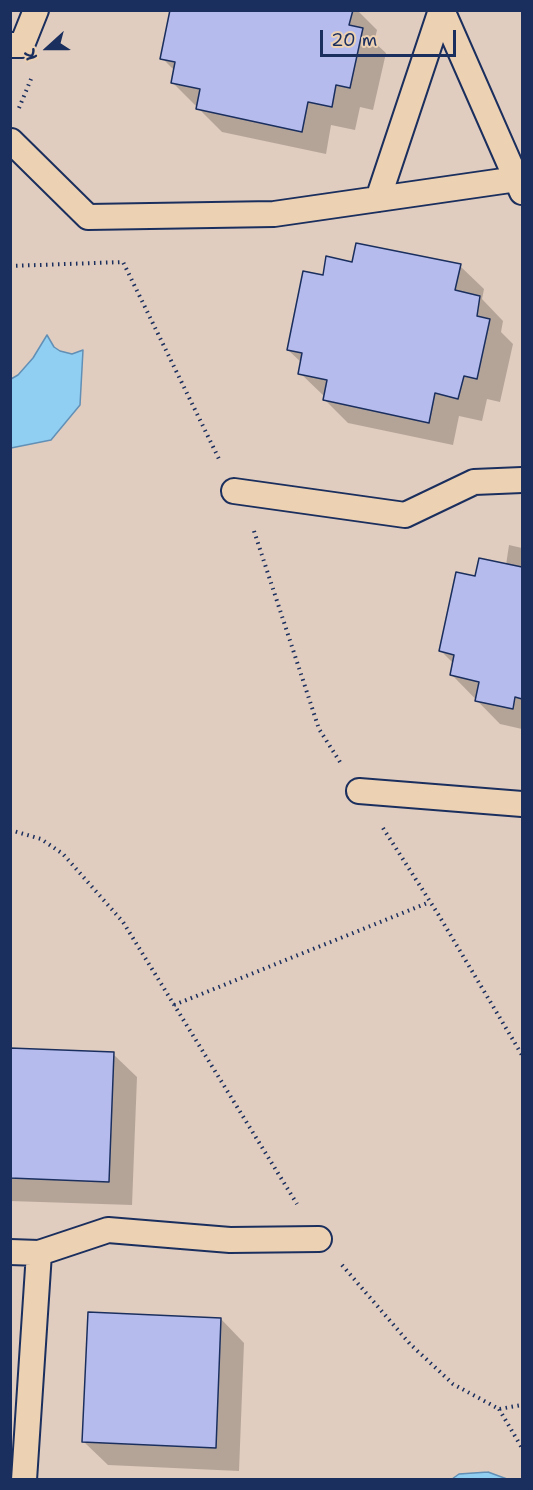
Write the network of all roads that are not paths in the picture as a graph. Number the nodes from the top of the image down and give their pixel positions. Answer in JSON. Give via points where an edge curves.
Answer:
{"nodes":[{"id":1,"x":36,"y":10,"type":"edge"},
{"id":2,"x":441,"y":10,"type":"edge"},
{"id":3,"x":10,"y":45,"type":"edge"},
{"id":4,"x":11,"y":141,"type":"edge"},
{"id":5,"x":520,"y":185,"type":"edge"},
{"id":6,"x":378,"y":199,"type":"junction"},
{"id":7,"x":522,"y":462,"type":"edge"},
{"id":8,"x":514,"y":480,"type":"edge"},
{"id":9,"x":234,"y":491,"type":"road end"},
{"id":10,"x":359,"y":791,"type":"dead end"},
{"id":11,"x":522,"y":804,"type":"edge"},
{"id":12,"x":320,"y":1239,"type":"road end"},
{"id":13,"x":10,"y":1252,"type":"edge"},
{"id":14,"x":39,"y":1253,"type":"junction"},
{"id":15,"x":24,"y":1479,"type":"edge"}],
"edges":[{"from":1,"to":3,"type":"lane","via":[[22,45]]},
{"from":2,"to":5,"type":"lane"},
{"from":2,"to":6,"type":"lane"},
{"from":4,"to":6,"type":"lane","via":[[88,217],[274,214]]},
{"from":5,"to":6,"type":"lane"},
{"from":7,"to":8,"type":"lane"},
{"from":8,"to":9,"type":"lane","via":[[474,482],[405,515]]},
{"from":10,"to":11,"type":"lane"},
{"from":12,"to":14,"type":"lane","via":[[230,1240],[108,1230]]},
{"from":13,"to":14,"type":"lane"},
{"from":14,"to":15,"type":"lane"}]}
